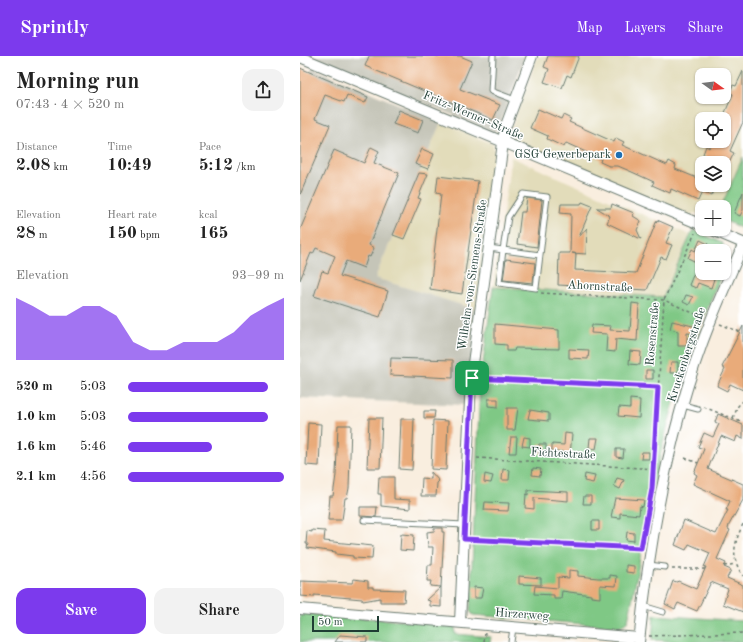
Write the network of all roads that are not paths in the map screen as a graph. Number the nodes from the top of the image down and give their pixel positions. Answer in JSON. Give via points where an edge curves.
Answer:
{"nodes":[{"id":1,"x":493,"y":56,"type":"edge"},
{"id":2,"x":532,"y":56,"type":"edge"},
{"id":3,"x":306,"y":58,"type":"edge"},
{"id":4,"x":515,"y":100,"type":"junction"},
{"id":5,"x":503,"y":142,"type":"junction"},
{"id":6,"x":695,"y":222,"type":"edge"},
{"id":7,"x":726,"y":236,"type":"edge"},
{"id":8,"x":743,"y":244,"type":"edge"},
{"id":9,"x":489,"y":248,"type":"junction"},
{"id":10,"x":503,"y":250,"type":"junction"},
{"id":11,"x":540,"y":255,"type":"junction"},
{"id":12,"x":683,"y":405,"type":"junction"},
{"id":13,"x":700,"y":407,"type":"road end"},
{"id":14,"x":364,"y":520,"type":"dead end"},
{"id":15,"x":464,"y":525,"type":"junction"},
{"id":16,"x":649,"y":565,"type":"junction"},
{"id":17,"x":664,"y":567,"type":"road end"},
{"id":18,"x":643,"y":606,"type":"junction"},
{"id":19,"x":300,"y":609,"type":"edge"},
{"id":20,"x":663,"y":612,"type":"dead end"},
{"id":21,"x":460,"y":622,"type":"junction"},
{"id":22,"x":513,"y":628,"type":"junction"},
{"id":23,"x":639,"y":640,"type":"edge"},
{"id":24,"x":511,"y":642,"type":"edge"}],
"edges":[{"from":1,"to":4,"type":"lane","via":[[491,91]]},
{"from":2,"to":4,"type":"street","name":"Wilhelm-von-Siemens-Straße"},
{"from":3,"to":5,"type":"street","name":"Fritz-Werner-Straße"},
{"from":4,"to":5,"type":"street","name":"Wilhelm-von-Siemens-Straße"},
{"from":5,"to":6,"type":"street","name":"Fritz-Werner-Straße"},
{"from":5,"to":9,"type":"street","name":"Wilhelm-von-Siemens-Straße"},
{"from":7,"to":8,"type":"street"},
{"from":8,"to":12,"type":"street","name":"Kruckenbergstraße","via":[[710,321]]},
{"from":9,"to":10,"type":"lane"},
{"from":9,"to":15,"type":"street","name":"Wilhelm-von-Siemens-Straße","via":[[472,378]]},
{"from":10,"to":11,"type":"lane"},
{"from":10,"to":11,"type":"lane","via":[[499,283],[536,288]]},
{"from":10,"to":11,"type":"lane","via":[[508,217],[523,194],[548,197]]},
{"from":12,"to":13,"type":"lane"},
{"from":12,"to":16,"type":"street","name":"Kruckenbergstraße","via":[[646,548]]},
{"from":14,"to":15,"type":"lane"},
{"from":15,"to":21,"type":"street","name":"Wilhelm-von-Siemens-Straße"},
{"from":16,"to":17,"type":"lane"},
{"from":16,"to":18,"type":"street","name":"Kruckenbergstraße"},
{"from":18,"to":20,"type":"lane"},
{"from":18,"to":23,"type":"street","name":"Kruckenbergstraße"},
{"from":19,"to":21,"type":"street","name":"Hirzerweg"},
{"from":21,"to":22,"type":"street","name":"Hirzerweg"},
{"from":22,"to":23,"type":"street","name":"Hirzerweg"},
{"from":22,"to":24,"type":"lane"}]}
